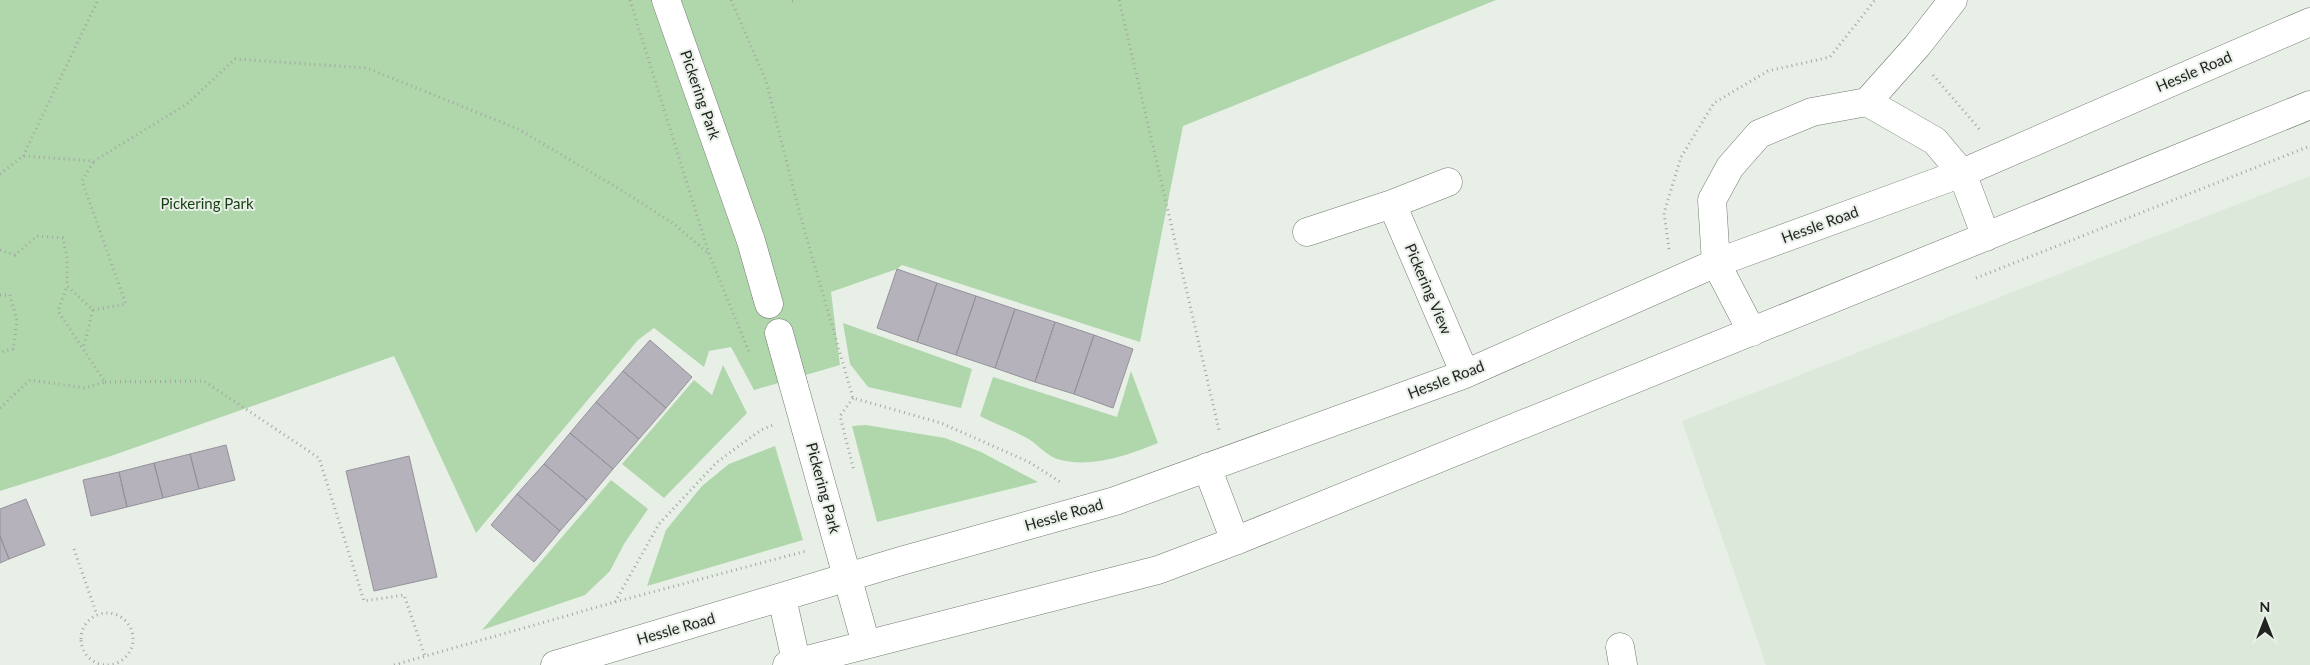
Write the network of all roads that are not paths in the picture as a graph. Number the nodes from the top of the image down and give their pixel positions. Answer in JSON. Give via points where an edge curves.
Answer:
{"nodes":[{"id":1,"x":666,"y":0,"type":"edge"},
{"id":2,"x":1953,"y":0,"type":"edge"},
{"id":3,"x":2310,"y":22,"type":"edge"},
{"id":4,"x":1867,"y":102,"type":"junction"},
{"id":5,"x":2310,"y":105,"type":"edge"},
{"id":6,"x":1962,"y":172,"type":"junction"},
{"id":7,"x":1448,"y":182,"type":"dead end"},
{"id":8,"x":1392,"y":204,"type":"junction"},
{"id":9,"x":1307,"y":232,"type":"dead end"},
{"id":10,"x":1986,"y":237,"type":"junction"},
{"id":11,"x":1716,"y":263,"type":"junction"},
{"id":12,"x":770,"y":304,"type":"dead end"},
{"id":13,"x":1752,"y":332,"type":"junction"},
{"id":14,"x":779,"y":333,"type":"dead end"},
{"id":15,"x":1465,"y":374,"type":"junction"},
{"id":16,"x":1207,"y":467,"type":"junction"},
{"id":17,"x":1235,"y":541,"type":"junction"},
{"id":18,"x":848,"y":578,"type":"junction"},
{"id":19,"x":782,"y":598,"type":"junction"},
{"id":20,"x":866,"y":644,"type":"junction"},
{"id":21,"x":793,"y":664,"type":"edge"},
{"id":22,"x":555,"y":665,"type":"edge"}],
"edges":[{"from":1,"to":12,"type":"street","name":"Pickering Park"},
{"from":2,"to":4,"type":"street"},
{"from":3,"to":6,"type":"street","name":"Hessle Road"},
{"from":4,"to":6,"type":"street","via":[[1935,141]]},
{"from":4,"to":11,"type":"street","via":[[1812,112],[1759,134],[1730,167],[1712,200]]},
{"from":5,"to":10,"type":"street"},
{"from":6,"to":10,"type":"street"},
{"from":6,"to":11,"type":"street","name":"Hessle Road"},
{"from":7,"to":8,"type":"street"},
{"from":8,"to":9,"type":"street"},
{"from":8,"to":15,"type":"street","name":"Pickering View"},
{"from":10,"to":13,"type":"street"},
{"from":11,"to":13,"type":"street"},
{"from":11,"to":15,"type":"street","name":"Hessle Road"},
{"from":13,"to":17,"type":"street"},
{"from":14,"to":18,"type":"street","name":"Pickering Park"},
{"from":15,"to":16,"type":"street","name":"Hessle Road"},
{"from":16,"to":17,"type":"street"},
{"from":16,"to":18,"type":"street","name":"Hessle Road","via":[[1115,501]]},
{"from":17,"to":20,"type":"street","via":[[1158,570]]},
{"from":18,"to":19,"type":"street","name":"Hessle Road"},
{"from":18,"to":20,"type":"street","name":"Pickering Park"},
{"from":19,"to":21,"type":"street"},
{"from":19,"to":22,"type":"street","name":"Hessle Road"},
{"from":20,"to":21,"type":"street"}]}
